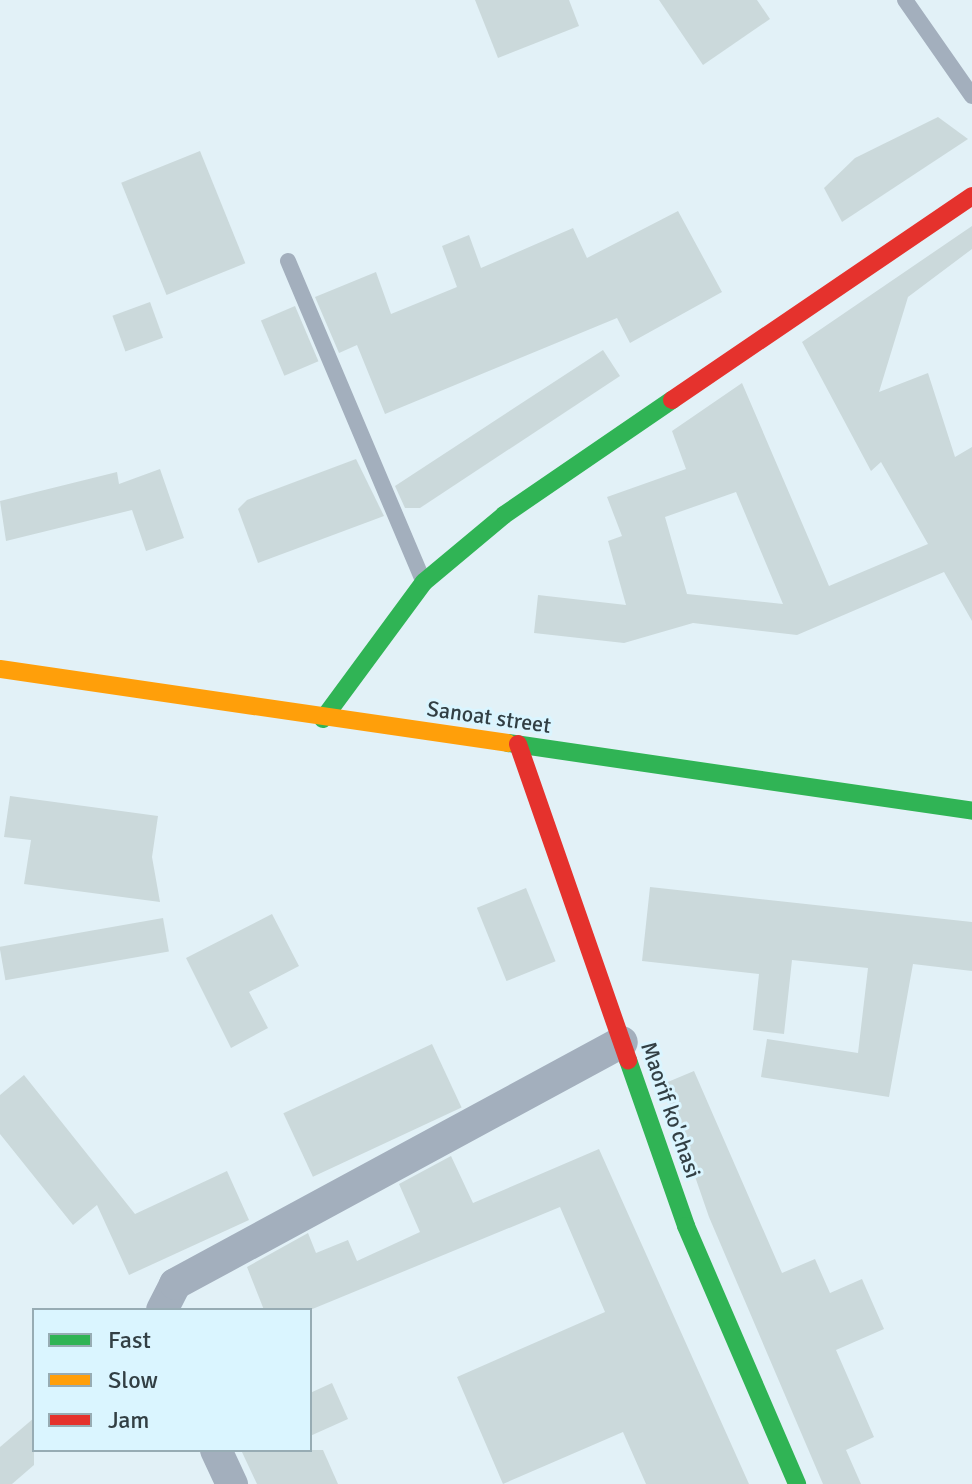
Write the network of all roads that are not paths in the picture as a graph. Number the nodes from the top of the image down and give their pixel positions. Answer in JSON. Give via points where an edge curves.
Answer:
{"nodes":[{"id":1,"x":905,"y":0,"type":"edge"},
{"id":2,"x":972,"y":96,"type":"edge"},
{"id":3,"x":972,"y":196,"type":"edge"},
{"id":4,"x":288,"y":261,"type":"dead end"},
{"id":5,"x":424,"y":582,"type":"junction"},
{"id":6,"x":0,"y":669,"type":"edge"},
{"id":7,"x":323,"y":719,"type":"junction"},
{"id":8,"x":518,"y":744,"type":"junction"},
{"id":9,"x":972,"y":811,"type":"edge"},
{"id":10,"x":622,"y":1042,"type":"junction"},
{"id":11,"x":163,"y":1308,"type":"edge"},
{"id":12,"x":217,"y":1452,"type":"edge"},
{"id":13,"x":232,"y":1484,"type":"edge"},
{"id":14,"x":797,"y":1484,"type":"edge"}],
"edges":[{"from":1,"to":2,"type":"lane"},
{"from":3,"to":5,"type":"street","via":[[504,515]]},
{"from":4,"to":5,"type":"lane"},
{"from":5,"to":7,"type":"street"},
{"from":6,"to":7,"type":"street","name":"Sanoat street"},
{"from":7,"to":8,"type":"street","name":"Sanoat street"},
{"from":8,"to":9,"type":"street","name":"Sanoat street"},
{"from":8,"to":10,"type":"street","name":"Maorif ko'chasi"},
{"from":10,"to":11,"type":"street","via":[[175,1284]]},
{"from":10,"to":14,"type":"street","name":"Maorif ko'chasi","via":[[686,1226]]},
{"from":12,"to":13,"type":"street"}]}
